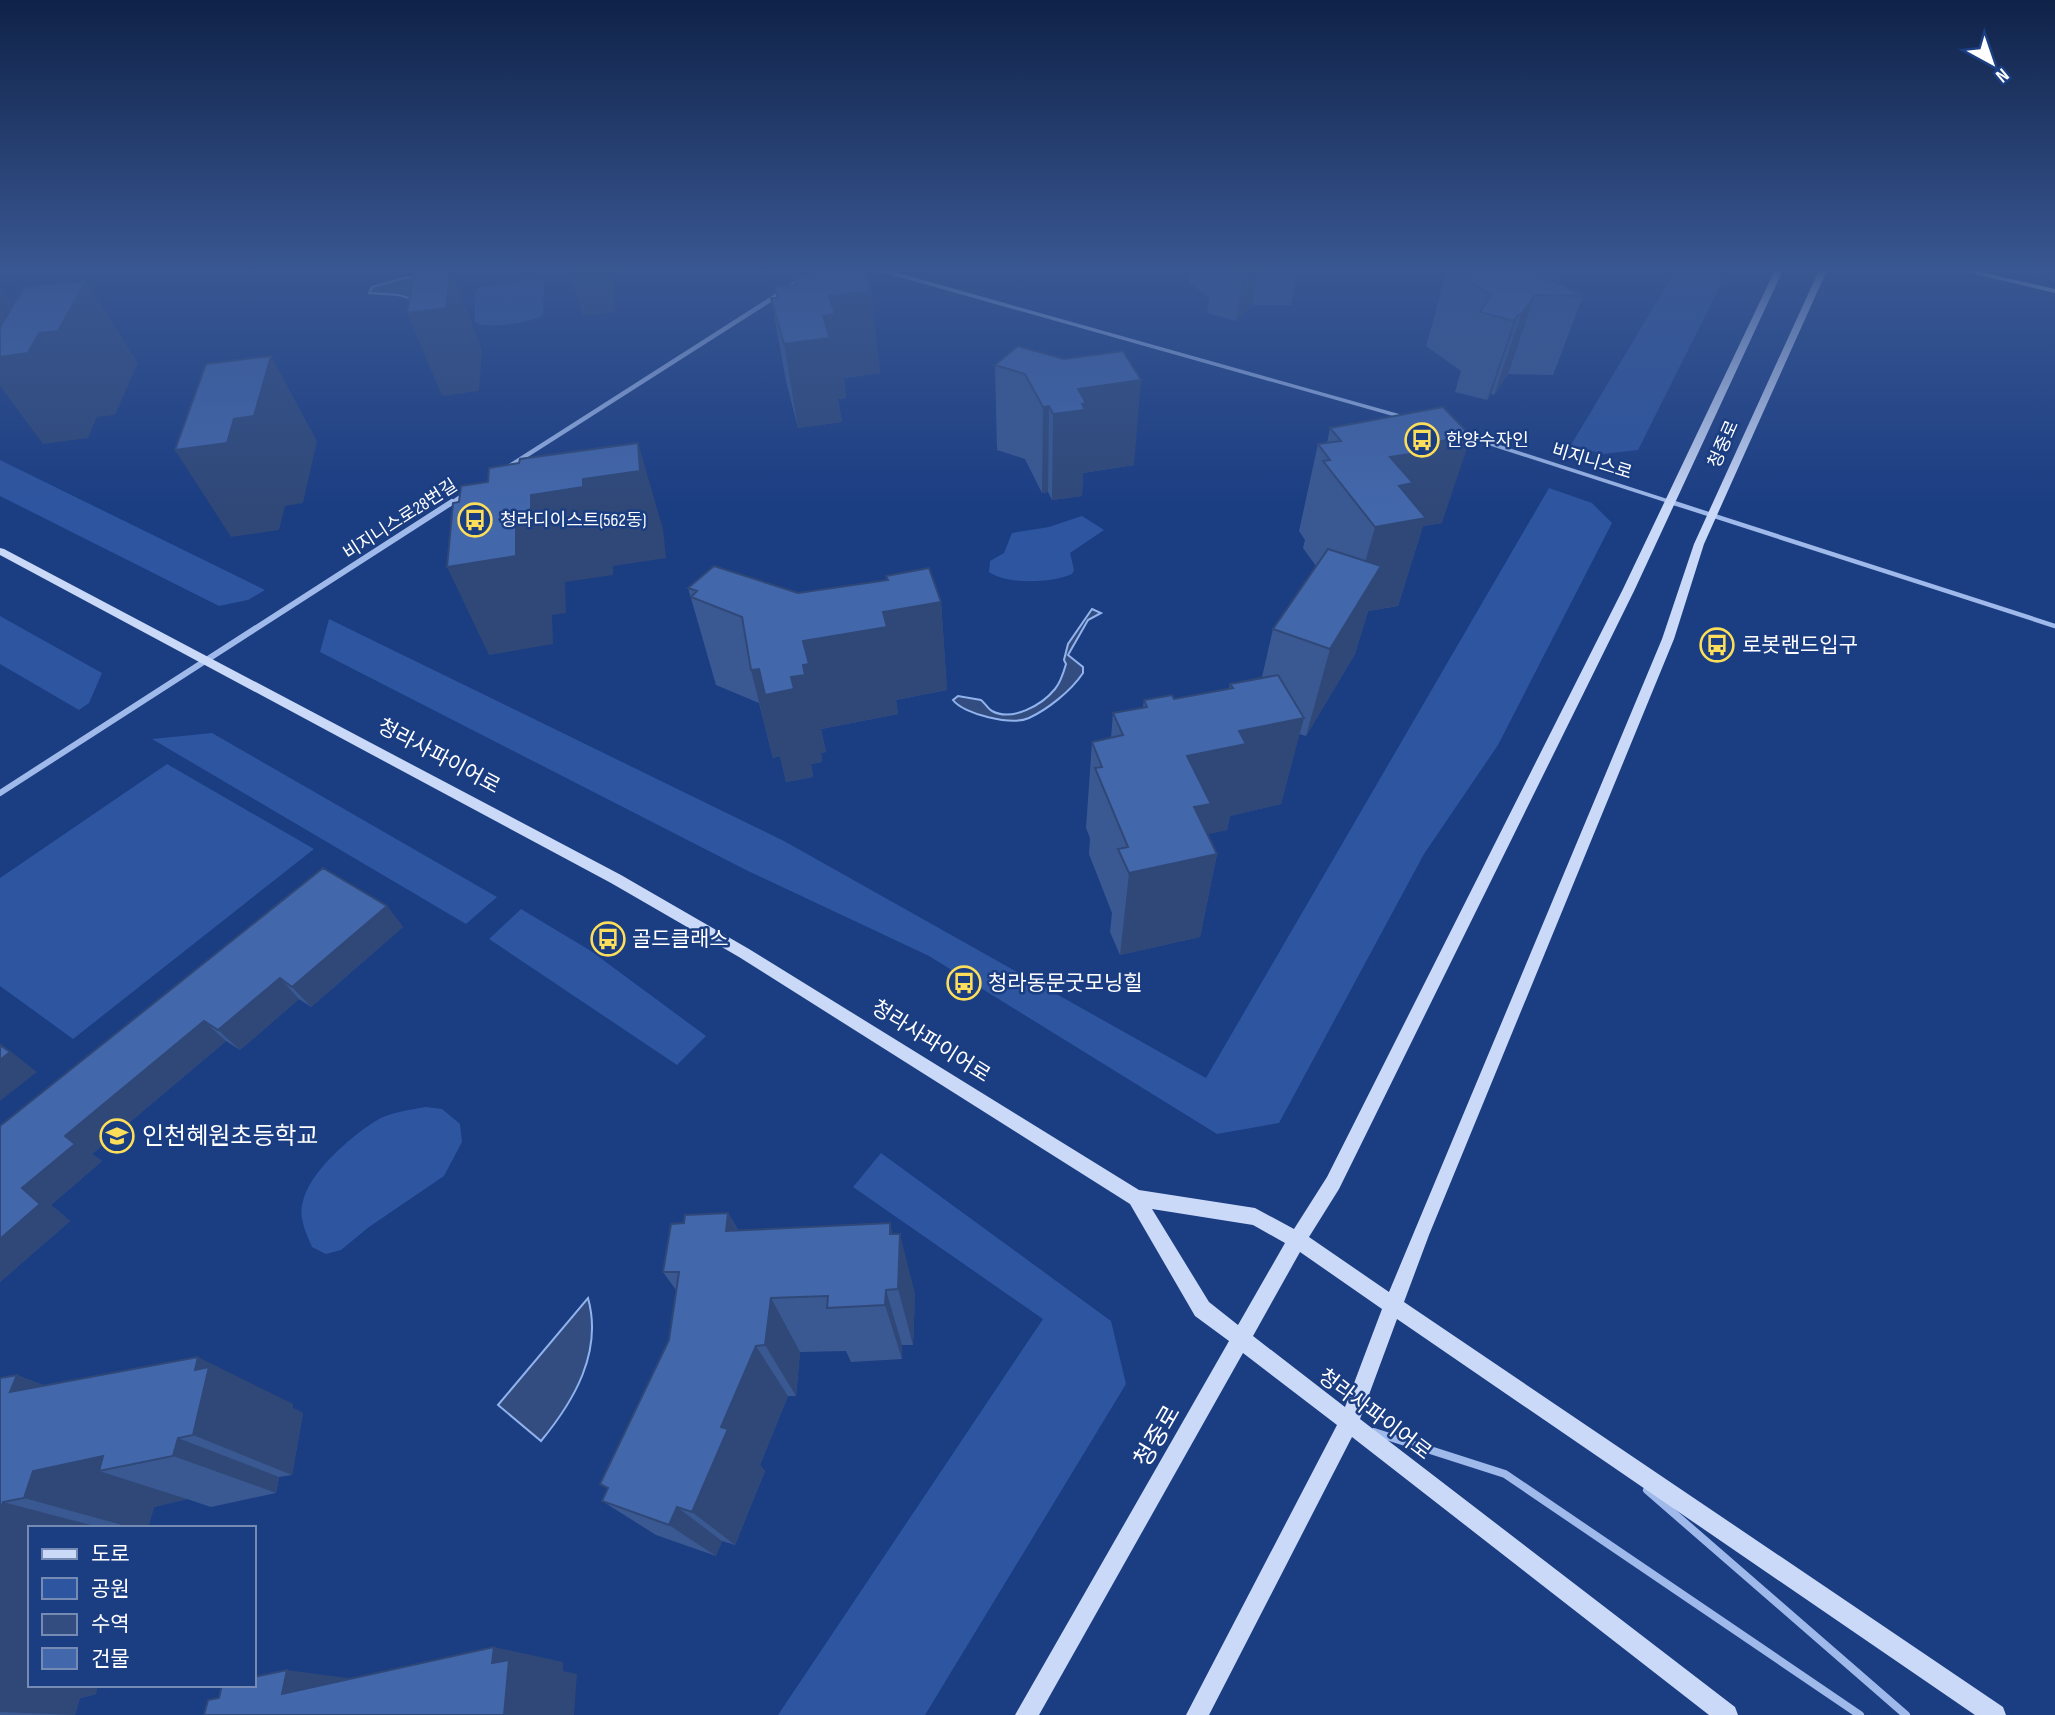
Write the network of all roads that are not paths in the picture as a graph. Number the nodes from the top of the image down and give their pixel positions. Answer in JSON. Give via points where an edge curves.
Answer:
{"nodes":[{"id":1,"x":694,"y":348,"type":"edge"},
{"id":2,"x":1158,"y":348,"type":"edge"},
{"id":3,"x":1742,"y":348,"type":"edge"},
{"id":4,"x":1789,"y":348,"type":"edge"},
{"id":5,"x":1406,"y":418,"type":"edge"},
{"id":6,"x":1454,"y":432,"type":"edge"},
{"id":7,"x":503,"y":470,"type":"edge"},
{"id":8,"x":468,"y":492,"type":"edge"},
{"id":9,"x":1671,"y":500,"type":"junction"},
{"id":10,"x":1715,"y":514,"type":"junction"},
{"id":11,"x":0,"y":551,"type":"edge"},
{"id":12,"x":2055,"y":626,"type":"edge"},
{"id":13,"x":209,"y":659,"type":"junction"},
{"id":14,"x":0,"y":793,"type":"edge"},
{"id":15,"x":1136,"y":1198,"type":"junction"},
{"id":16,"x":1297,"y":1240,"type":"junction"},
{"id":17,"x":1395,"y":1306,"type":"junction"},
{"id":18,"x":1241,"y":1342,"type":"junction"},
{"id":19,"x":1348,"y":1424,"type":"junction"},
{"id":20,"x":1578,"y":1430,"type":"junction"},
{"id":21,"x":1026,"y":1715,"type":"edge"},
{"id":22,"x":1197,"y":1715,"type":"edge"},
{"id":23,"x":1727,"y":1715,"type":"edge"},
{"id":24,"x":1860,"y":1715,"type":"edge"},
{"id":25,"x":1906,"y":1715,"type":"edge"},
{"id":26,"x":1995,"y":1715,"type":"edge"}],
"edges":[{"from":1,"to":7,"type":"street"},
{"from":2,"to":5,"type":"lane"},
{"from":3,"to":9,"type":"main road","name":"청중로"},
{"from":4,"to":10,"type":"main road","name":"청중로"},
{"from":6,"to":9,"type":"lane","name":"비지니스로"},
{"from":8,"to":13,"type":"street","name":"비지니스로28번길"},
{"from":9,"to":10,"type":"lane","name":"비지니스로"},
{"from":9,"to":16,"type":"main road","name":"청중로","via":[[1334,1183]]},
{"from":10,"to":12,"type":"lane","name":"비지니스로"},
{"from":10,"to":17,"type":"main road","name":"청중로","via":[[1699,544],[1668,639],[1420,1235]]},
{"from":11,"to":13,"type":"main road","name":"청라사파이어로"},
{"from":13,"to":14,"type":"street","name":"비지니스로28번길"},
{"from":13,"to":15,"type":"main road","name":"청라사파이어로","via":[[681,916]]},
{"from":15,"to":16,"type":"main road","via":[[1255,1217]]},
{"from":15,"to":18,"type":"main road","name":"청라사파이어로","via":[[1202,1310]]},
{"from":16,"to":17,"type":"main road"},
{"from":16,"to":18,"type":"main road","name":"청중로"},
{"from":17,"to":19,"type":"main road"},
{"from":17,"to":20,"type":"main road"},
{"from":18,"to":19,"type":"main road","name":"청라사파이어로"},
{"from":18,"to":21,"type":"main road","name":"청중로"},
{"from":19,"to":22,"type":"main road"},
{"from":19,"to":23,"type":"main road","name":"청라사파이어로"},
{"from":19,"to":24,"type":"lane","via":[[1505,1474]]},
{"from":20,"to":25,"type":"lane"},
{"from":20,"to":26,"type":"main road"}]}
